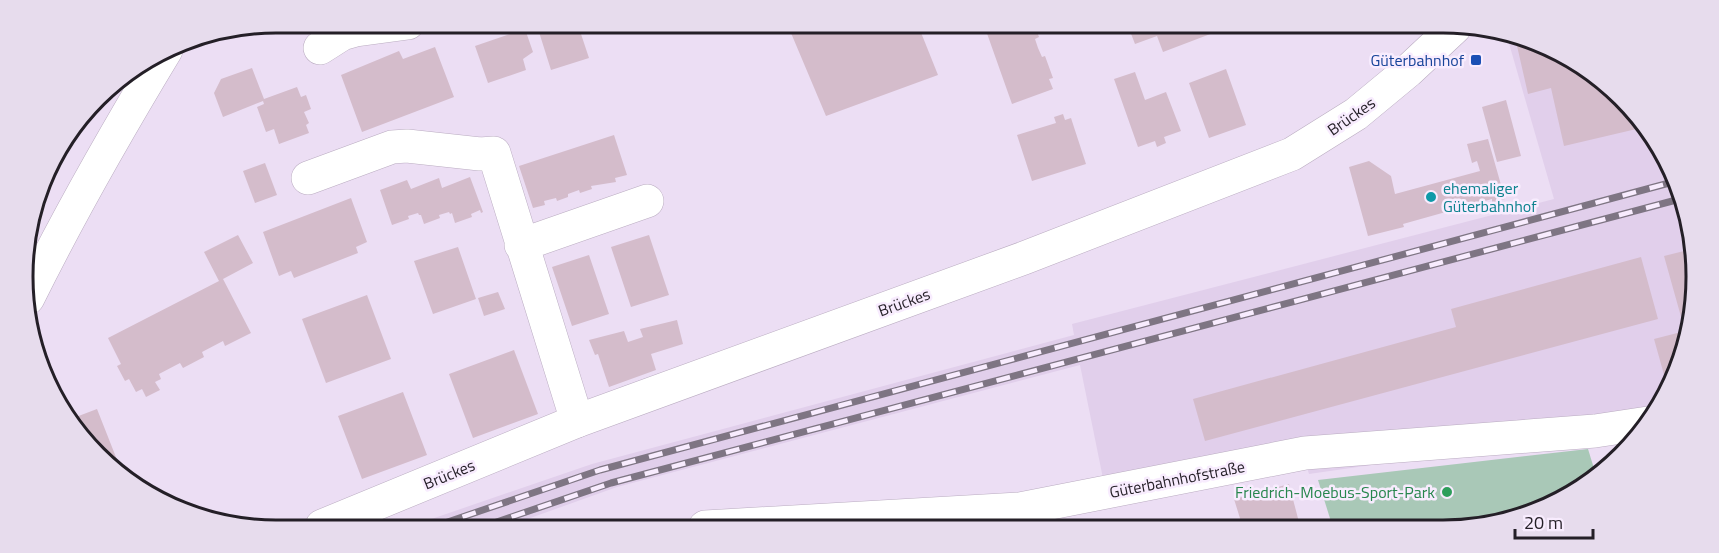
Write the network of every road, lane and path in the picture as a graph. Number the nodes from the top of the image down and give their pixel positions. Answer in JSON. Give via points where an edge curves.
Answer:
{"nodes":[{"id":1,"x":346,"y":33,"type":"edge"},
{"id":2,"x":1448,"y":33,"type":"edge"},
{"id":3,"x":320,"y":48,"type":"dead end"},
{"id":4,"x":157,"y":65,"type":"edge"},
{"id":5,"x":308,"y":178,"type":"dead end"},
{"id":6,"x":647,"y":201,"type":"dead end"},
{"id":7,"x":521,"y":245,"type":"junction"},
{"id":8,"x":34,"y":287,"type":"edge"},
{"id":9,"x":577,"y":421,"type":"junction"},
{"id":10,"x":1636,"y":425,"type":"edge"},
{"id":11,"x":337,"y":520,"type":"edge"},
{"id":12,"x":828,"y":520,"type":"edge"}],
"edges":[{"from":1,"to":3,"type":"street"},
{"from":2,"to":9,"type":"street","name":"Brückes","via":[[1356,114],[1292,154],[1024,258]]},
{"from":4,"to":8,"type":"street"},
{"from":5,"to":7,"type":"street","via":[[392,147],[494,153]]},
{"from":6,"to":7,"type":"street"},
{"from":7,"to":9,"type":"street"},
{"from":9,"to":11,"type":"street","name":"Brückes"},
{"from":10,"to":12,"type":"street","name":"Güterbahnhofstraße","via":[[1305,453],[1020,509]]}]}
